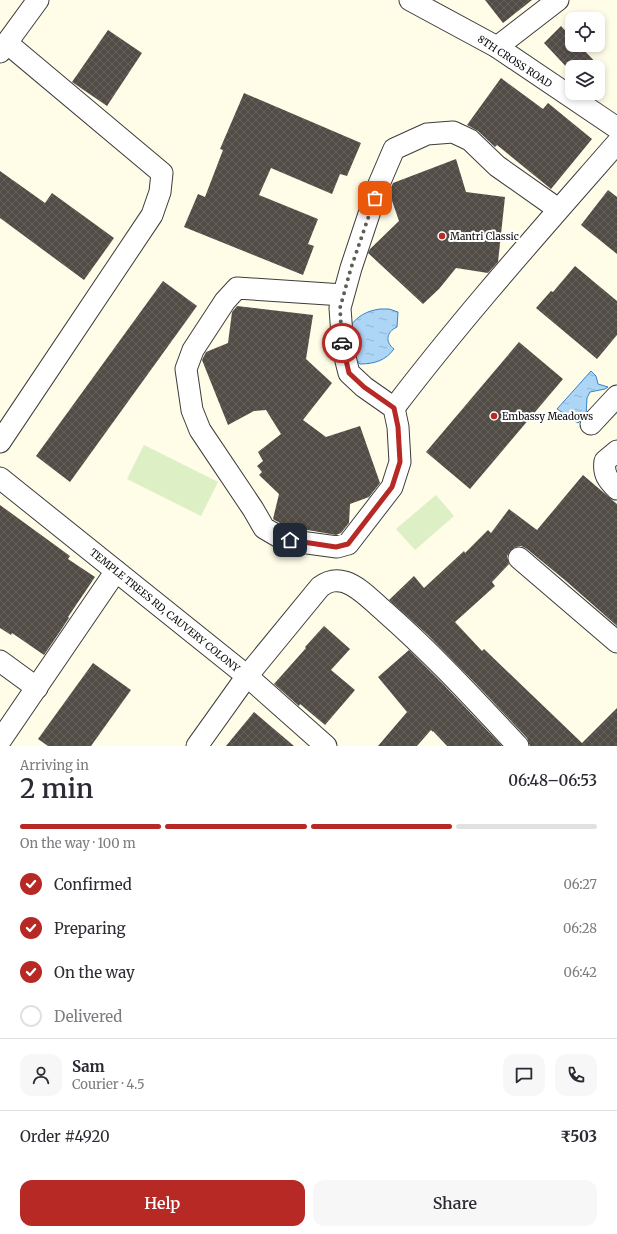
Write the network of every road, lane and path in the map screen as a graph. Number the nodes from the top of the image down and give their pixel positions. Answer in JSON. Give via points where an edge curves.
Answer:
{"nodes":[{"id":1,"x":38,"y":0,"type":"edge"},
{"id":2,"x":410,"y":0,"type":"edge"},
{"id":3,"x":558,"y":0,"type":"edge"},
{"id":4,"x":497,"y":47,"type":"junction"},
{"id":5,"x":3,"y":48,"type":"edge"},
{"id":6,"x":617,"y":128,"type":"edge"},
{"id":7,"x":617,"y":143,"type":"edge"},
{"id":8,"x":558,"y":209,"type":"junction"},
{"id":9,"x":343,"y":295,"type":"junction"},
{"id":10,"x":617,"y":396,"type":"edge"},
{"id":11,"x":394,"y":408,"type":"junction"},
{"id":12,"x":591,"y":424,"type":"dead end"},
{"id":13,"x":0,"y":442,"type":"edge"},
{"id":14,"x":617,"y":451,"type":"edge"},
{"id":15,"x":0,"y":478,"type":"edge"},
{"id":16,"x":617,"y":488,"type":"edge"},
{"id":17,"x":519,"y":558,"type":"dead end"},
{"id":18,"x":116,"y":571,"type":"junction"},
{"id":19,"x":617,"y":642,"type":"edge"},
{"id":20,"x":0,"y":661,"type":"edge"},
{"id":21,"x":248,"y":676,"type":"junction"},
{"id":22,"x":37,"y":688,"type":"junction"},
{"id":23,"x":0,"y":741,"type":"edge"},
{"id":24,"x":197,"y":746,"type":"edge"},
{"id":25,"x":326,"y":746,"type":"edge"},
{"id":26,"x":518,"y":746,"type":"edge"}],
"edges":[{"from":1,"to":5,"type":"street"},
{"from":2,"to":4,"type":"street","name":"8TH CROSS ROAD"},
{"from":3,"to":4,"type":"street"},
{"from":4,"to":6,"type":"street","name":"8TH CROSS ROAD"},
{"from":5,"to":13,"type":"street","via":[[162,172],[160,192],[152,215]]},
{"from":7,"to":8,"type":"street"},
{"from":8,"to":9,"type":"street","via":[[497,166],[470,140],[452,132],[427,134],[394,149],[379,184]]},
{"from":8,"to":11,"type":"street","via":[[448,338]]},
{"from":9,"to":11,"type":"street","via":[[340,308],[343,349],[349,373]]},
{"from":9,"to":11,"type":"street","via":[[237,288],[225,301],[193,350],[186,369],[192,410],[200,430],[264,528],[281,538],[336,547],[348,544],[392,487],[400,462]]},
{"from":10,"to":12,"type":"street"},
{"from":14,"to":16,"type":"street","via":[[605,461],[603,470],[609,481]]},
{"from":15,"to":18,"type":"street","name":"TEMPLE TREES RD, CAUVERY COLONY"},
{"from":17,"to":19,"type":"street"},
{"from":18,"to":21,"type":"street","name":"TEMPLE TREES RD, CAUVERY COLONY"},
{"from":18,"to":22,"type":"street"},
{"from":20,"to":22,"type":"street"},
{"from":21,"to":24,"type":"street"},
{"from":21,"to":25,"type":"street","name":"TEMPLE TREES RD, CAUVERY COLONY"},
{"from":21,"to":26,"type":"street","via":[[320,587],[335,580],[346,582],[357,588],[410,634]]},
{"from":22,"to":23,"type":"street"}]}
